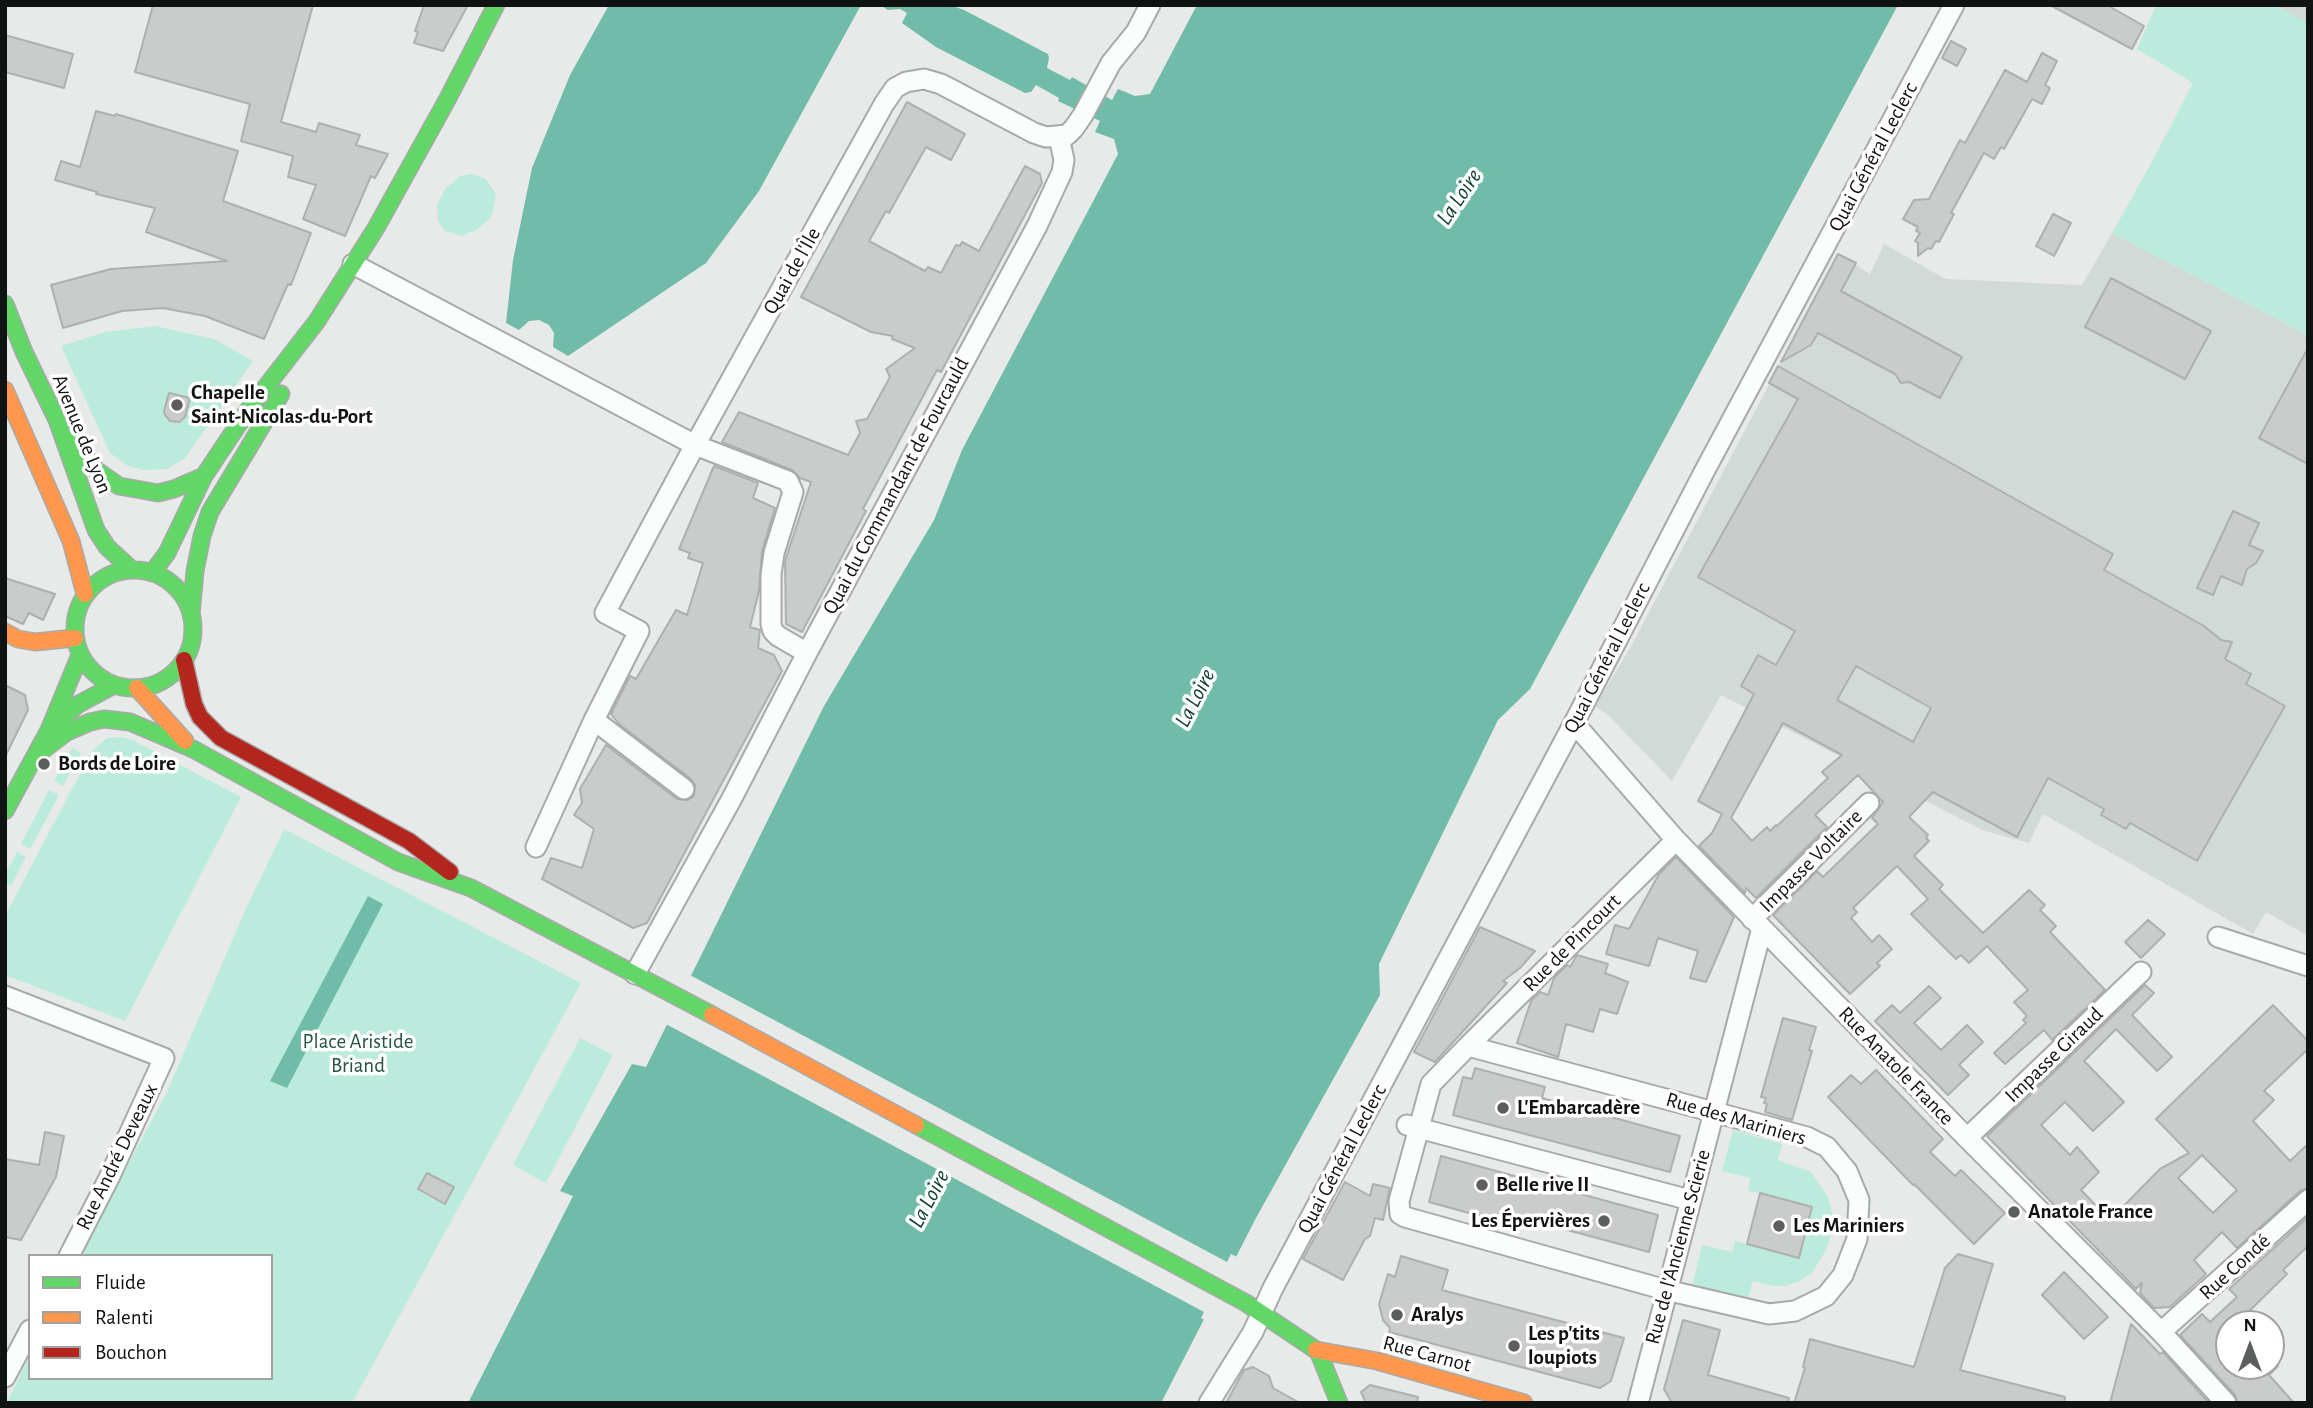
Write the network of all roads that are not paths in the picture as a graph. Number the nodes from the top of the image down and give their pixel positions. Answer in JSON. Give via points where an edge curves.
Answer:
{"nodes":[{"id":1,"x":496,"y":5,"type":"edge"},
{"id":2,"x":1150,"y":5,"type":"edge"},
{"id":3,"x":1954,"y":5,"type":"edge"},
{"id":4,"x":1059,"y":137,"type":"junction"},
{"id":5,"x":353,"y":264,"type":"junction"},
{"id":6,"x":5,"y":304,"type":"edge"},
{"id":7,"x":303,"y":338,"type":"junction"},
{"id":8,"x":5,"y":390,"type":"edge"},
{"id":9,"x":57,"y":420,"type":"junction"},
{"id":10,"x":695,"y":444,"type":"junction"},
{"id":11,"x":204,"y":476,"type":"junction"},
{"id":12,"x":132,"y":570,"type":"junction"},
{"id":13,"x":152,"y":573,"type":"junction"},
{"id":14,"x":85,"y":594,"type":"junction"},
{"id":15,"x":191,"y":615,"type":"junction"},
{"id":16,"x":5,"y":632,"type":"edge"},
{"id":17,"x":75,"y":638,"type":"junction"},
{"id":18,"x":807,"y":653,"type":"junction"},
{"id":19,"x":80,"y":655,"type":"junction"},
{"id":20,"x":184,"y":660,"type":"junction"},
{"id":21,"x":114,"y":685,"type":"junction"},
{"id":22,"x":137,"y":688,"type":"junction"},
{"id":23,"x":594,"y":720,"type":"junction"},
{"id":24,"x":1574,"y":723,"type":"junction"},
{"id":25,"x":50,"y":730,"type":"junction"},
{"id":26,"x":193,"y":749,"type":"junction"},
{"id":27,"x":33,"y":758,"type":"junction"},
{"id":28,"x":684,"y":789,"type":"dead end"},
{"id":29,"x":1869,"y":803,"type":"dead end"},
{"id":30,"x":5,"y":811,"type":"edge"},
{"id":31,"x":1676,"y":840,"type":"junction"},
{"id":32,"x":536,"y":847,"type":"dead end"},
{"id":33,"x":471,"y":888,"type":"junction"},
{"id":34,"x":1757,"y":924,"type":"junction"},
{"id":35,"x":2218,"y":937,"type":"dead end"},
{"id":36,"x":2308,"y":966,"type":"edge"},
{"id":37,"x":2141,"y":972,"type":"dead end"},
{"id":38,"x":635,"y":974,"type":"junction"},
{"id":39,"x":5,"y":996,"type":"edge"},
{"id":40,"x":1468,"y":1046,"type":"junction"},
{"id":41,"x":1714,"y":1112,"type":"junction"},
{"id":42,"x":1413,"y":1126,"type":"junction"},
{"id":43,"x":1967,"y":1138,"type":"junction"},
{"id":44,"x":1690,"y":1199,"type":"junction"},
{"id":45,"x":2308,"y":1200,"type":"edge"},
{"id":46,"x":70,"y":1254,"type":"edge"},
{"id":47,"x":1666,"y":1290,"type":"junction"},
{"id":48,"x":1254,"y":1307,"type":"junction"},
{"id":49,"x":2161,"y":1332,"type":"junction"},
{"id":50,"x":28,"y":1335,"type":"edge"},
{"id":51,"x":1318,"y":1351,"type":"junction"},
{"id":52,"x":1360,"y":1358,"type":"junction"},
{"id":53,"x":5,"y":1377,"type":"edge"},
{"id":54,"x":1337,"y":1399,"type":"edge"},
{"id":55,"x":1209,"y":1403,"type":"edge"},
{"id":56,"x":1524,"y":1403,"type":"edge"},
{"id":57,"x":1637,"y":1403,"type":"edge"},
{"id":58,"x":2225,"y":1403,"type":"edge"}],
"edges":[{"from":1,"to":5,"type":"main road"},
{"from":2,"to":4,"type":"street","via":[[1083,116],[1067,135]]},
{"from":3,"to":24,"type":"street","name":"Quai Général Leclerc"},
{"from":4,"to":10,"type":"street","name":"Quai de l'Île","via":[[1034,133],[941,84],[923,79],[895,88]]},
{"from":4,"to":18,"type":"street","name":"Quai du Commandant de Fourcauld","via":[[1062,172],[1037,226]]},
{"from":5,"to":7,"type":"main road"},
{"from":5,"to":10,"type":"street"},
{"from":6,"to":9,"type":"main road","name":"Avenue de Lyon"},
{"from":7,"to":11,"type":"main road"},
{"from":7,"to":15,"type":"main road","via":[[289,380],[210,512],[195,571]]},
{"from":8,"to":14,"type":"main road","via":[[71,541]]},
{"from":9,"to":11,"type":"main road","via":[[96,470],[119,486],[158,493]]},
{"from":9,"to":12,"type":"main road","name":"Avenue de Lyon","via":[[96,530]]},
{"from":10,"to":18,"type":"street","via":[[792,486],[772,564],[771,624],[778,636]]},
{"from":10,"to":23,"type":"street","name":"Quai de l'Île","via":[[605,613],[639,631]]},
{"from":11,"to":13,"type":"main road","via":[[167,553]]},
{"from":12,"to":13,"type":"main road"},
{"from":12,"to":14,"type":"main road","via":[[109,576]]},
{"from":13,"to":15,"type":"main road","via":[[177,589]]},
{"from":14,"to":17,"type":"main road","via":[[77,611]]},
{"from":15,"to":20,"type":"main road","via":[[192,638]]},
{"from":16,"to":17,"type":"main road","via":[[35,642]]},
{"from":17,"to":19,"type":"main road"},
{"from":18,"to":38,"type":"street","name":"Quai du Commandant de Fourcauld"},
{"from":19,"to":21,"type":"main road","via":[[100,678]]},
{"from":19,"to":25,"type":"main road"},
{"from":20,"to":22,"type":"main road","via":[[164,680]]},
{"from":20,"to":33,"type":"main road","via":[[200,717],[221,738],[409,841]]},
{"from":21,"to":22,"type":"main road"},
{"from":21,"to":25,"type":"main road","via":[[77,705]]},
{"from":22,"to":26,"type":"main road"},
{"from":23,"to":28,"type":"street"},
{"from":23,"to":32,"type":"street"},
{"from":24,"to":31,"type":"street","name":"Rue Anatole France"},
{"from":24,"to":48,"type":"street","name":"Quai Général Leclerc","via":[[1373,1116]]},
{"from":25,"to":27,"type":"main road"},
{"from":26,"to":27,"type":"main road","via":[[130,722],[104,719],[67,732]]},
{"from":26,"to":33,"type":"main road","via":[[398,862]]},
{"from":27,"to":30,"type":"main road"},
{"from":29,"to":34,"type":"street","name":"Impasse Voltaire"},
{"from":31,"to":34,"type":"street","name":"Rue Anatole France"},
{"from":31,"to":40,"type":"street","name":"Rue de Pincourt"},
{"from":33,"to":38,"type":"main road"},
{"from":34,"to":41,"type":"street","name":"Rue de l'Ancienne Scierie"},
{"from":34,"to":43,"type":"street","name":"Rue Anatole France"},
{"from":35,"to":36,"type":"street"},
{"from":37,"to":43,"type":"street","name":"Impasse Giraud"},
{"from":38,"to":48,"type":"main road"},
{"from":39,"to":46,"type":"street","name":"Rue André Deveaux","via":[[164,1058]]},
{"from":40,"to":41,"type":"street","name":"Rue des Mariniers"},
{"from":40,"to":42,"type":"street","name":"Rue des Mariniers","via":[[1431,1084]]},
{"from":41,"to":44,"type":"street","name":"Rue de l'Ancienne Scierie"},
{"from":41,"to":47,"type":"street","name":"Rue des Mariniers","via":[[1807,1137],[1827,1147],[1847,1171],[1859,1199],[1857,1239],[1843,1275],[1826,1296],[1795,1311],[1769,1314]]},
{"from":42,"to":44,"type":"street"},
{"from":42,"to":47,"type":"street","name":"Rue des Mariniers","via":[[1400,1214]]},
{"from":43,"to":49,"type":"street","name":"Rue Anatole France"},
{"from":44,"to":47,"type":"street","name":"Rue de l'Ancienne Scierie"},
{"from":45,"to":49,"type":"street","name":"Rue Condé"},
{"from":47,"to":57,"type":"street","name":"Rue de l'Ancienne Scierie"},
{"from":48,"to":51,"type":"main road"},
{"from":48,"to":55,"type":"street","name":"Quai Général Leclerc","via":[[1253,1332]]},
{"from":49,"to":58,"type":"street","name":"Rue Anatole France"},
{"from":50,"to":53,"type":"street"},
{"from":51,"to":52,"type":"main road","name":"Rue Carnot"},
{"from":51,"to":54,"type":"main road"},
{"from":52,"to":54,"type":"main road"},
{"from":52,"to":56,"type":"main road","name":"Rue Carnot"}]}
